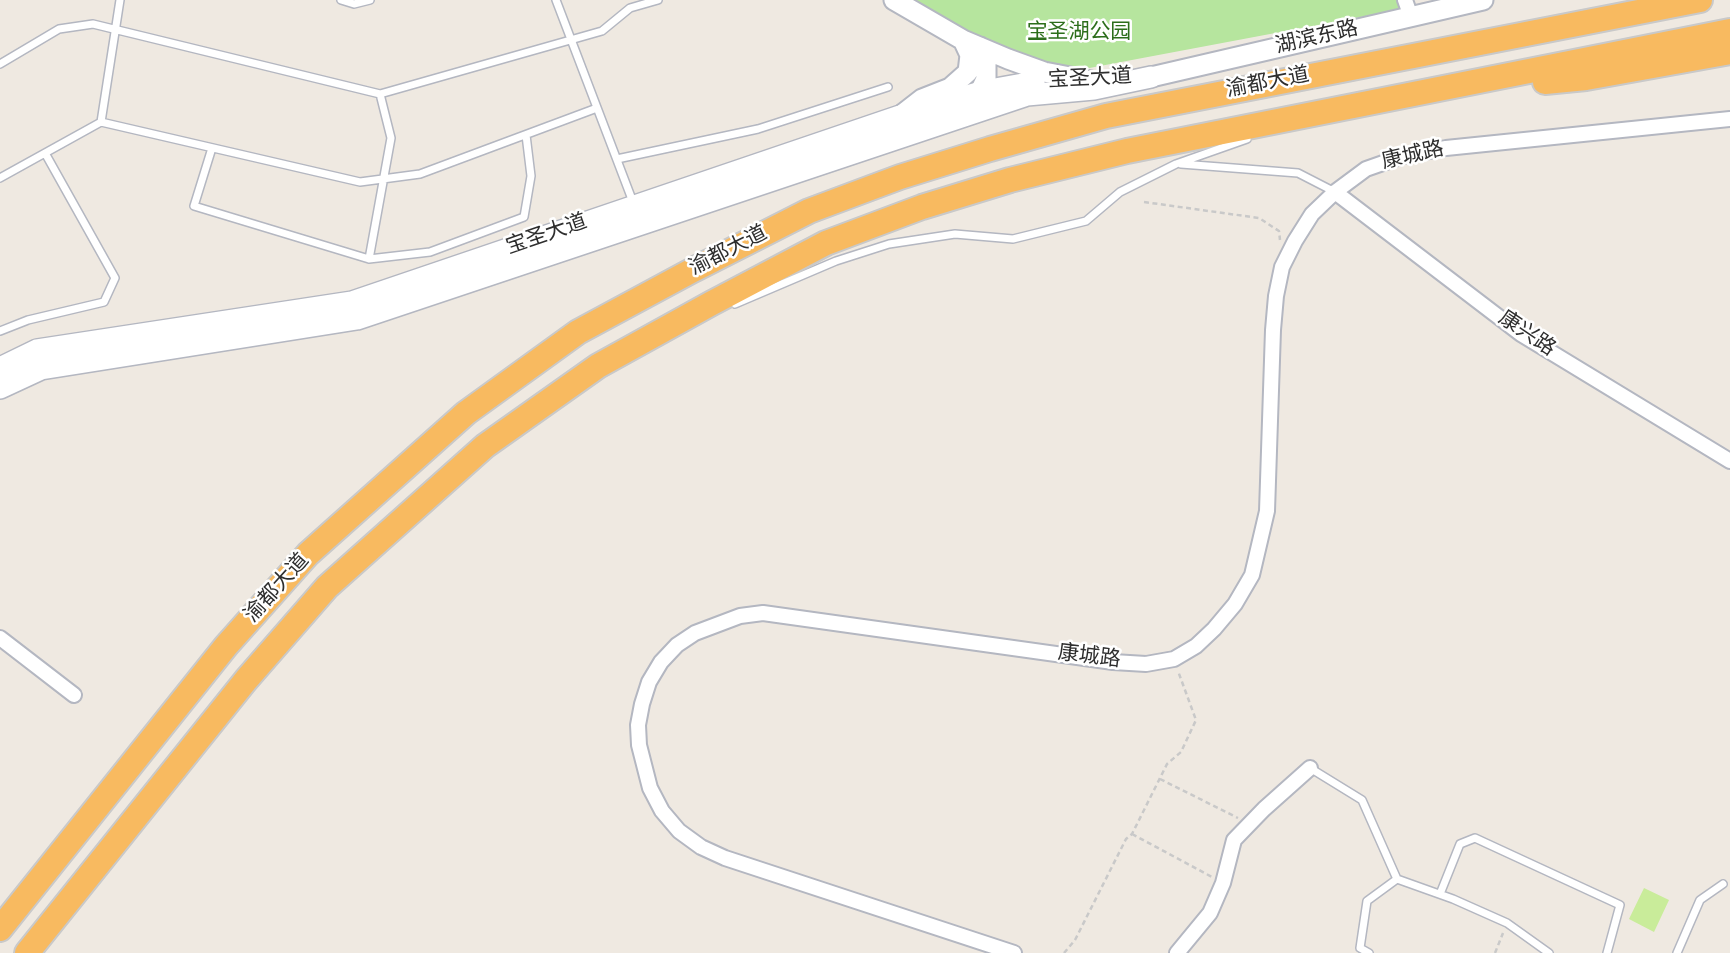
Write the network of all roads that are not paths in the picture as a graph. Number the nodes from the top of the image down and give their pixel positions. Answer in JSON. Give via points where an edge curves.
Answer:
{"nodes":[{"id":1,"x":120,"y":0,"type":"edge"},
{"id":2,"x":341,"y":0,"type":"edge"},
{"id":3,"x":370,"y":0,"type":"edge"},
{"id":4,"x":556,"y":0,"type":"edge"},
{"id":5,"x":658,"y":0,"type":"edge"},
{"id":6,"x":894,"y":0,"type":"edge"},
{"id":7,"x":1483,"y":0,"type":"edge"},
{"id":8,"x":1614,"y":0,"type":"edge"},
{"id":9,"x":1700,"y":0,"type":"edge"},
{"id":10,"x":1408,"y":8,"type":"edge"},
{"id":11,"x":116,"y":30,"type":"junction"},
{"id":12,"x":1730,"y":31,"type":"edge"},
{"id":13,"x":572,"y":41,"type":"junction"},
{"id":14,"x":971,"y":44,"type":"junction"},
{"id":15,"x":1730,"y":52,"type":"edge"},
{"id":16,"x":0,"y":64,"type":"edge"},
{"id":17,"x":1151,"y":77,"type":"junction"},
{"id":18,"x":1307,"y":77,"type":"junction"},
{"id":19,"x":1091,"y":81,"type":"junction"},
{"id":20,"x":888,"y":87,"type":"dead end"},
{"id":21,"x":981,"y":92,"type":"junction"},
{"id":22,"x":1422,"y":92,"type":"junction"},
{"id":23,"x":380,"y":94,"type":"junction"},
{"id":24,"x":597,"y":108,"type":"junction"},
{"id":25,"x":1730,"y":111,"type":"edge"},
{"id":26,"x":1316,"y":113,"type":"junction"},
{"id":27,"x":900,"y":116,"type":"junction"},
{"id":28,"x":959,"y":116,"type":"junction"},
{"id":29,"x":1730,"y":119,"type":"edge"},
{"id":30,"x":1704,"y":120,"type":"junction"},
{"id":31,"x":101,"y":122,"type":"junction"},
{"id":32,"x":526,"y":135,"type":"junction"},
{"id":33,"x":212,"y":148,"type":"junction"},
{"id":34,"x":45,"y":153,"type":"junction"},
{"id":35,"x":617,"y":159,"type":"junction"},
{"id":36,"x":1177,"y":164,"type":"junction"},
{"id":37,"x":0,"y":178,"type":"edge"},
{"id":38,"x":384,"y":179,"type":"junction"},
{"id":39,"x":1335,"y":192,"type":"junction"},
{"id":40,"x":635,"y":206,"type":"junction"},
{"id":41,"x":369,"y":258,"type":"junction"},
{"id":42,"x":680,"y":321,"type":"junction"},
{"id":43,"x":0,"y":331,"type":"edge"},
{"id":44,"x":0,"y":368,"type":"edge"},
{"id":45,"x":0,"y":388,"type":"edge"},
{"id":46,"x":1730,"y":461,"type":"edge"},
{"id":47,"x":0,"y":638,"type":"edge"},
{"id":48,"x":74,"y":695,"type":"dead end"},
{"id":49,"x":1310,"y":768,"type":"joint"},
{"id":50,"x":1397,"y":879,"type":"junction"},
{"id":51,"x":1723,"y":884,"type":"dead end"},
{"id":52,"x":1440,"y":894,"type":"junction"},
{"id":53,"x":0,"y":929,"type":"edge"},
{"id":54,"x":1357,"y":951,"type":"edge"},
{"id":55,"x":27,"y":953,"type":"edge"},
{"id":56,"x":1014,"y":953,"type":"edge"},
{"id":57,"x":1177,"y":953,"type":"edge"},
{"id":58,"x":1369,"y":953,"type":"edge"},
{"id":59,"x":1549,"y":953,"type":"edge"},
{"id":60,"x":1606,"y":953,"type":"edge"},
{"id":61,"x":1677,"y":953,"type":"edge"}],
"edges":[{"from":1,"to":11,"type":"lane"},
{"from":2,"to":3,"type":"lane","via":[[354,4]]},
{"from":4,"to":13,"type":"lane"},
{"from":5,"to":13,"type":"lane","via":[[630,8],[602,31]]},
{"from":6,"to":14,"type":"street"},
{"from":7,"to":10,"type":"street","name":"湖滨东路"},
{"from":8,"to":18,"type":"highway","via":[[1519,19]]},
{"from":9,"to":18,"type":"highway","name":"渝都大道"},
{"from":10,"to":17,"type":"street","name":"湖滨东路"},
{"from":11,"to":16,"type":"lane","via":[[93,24],[59,29]]},
{"from":11,"to":23,"type":"lane"},
{"from":11,"to":31,"type":"lane"},
{"from":12,"to":22,"type":"highway","name":"渝都大道"},
{"from":13,"to":23,"type":"lane"},
{"from":13,"to":24,"type":"lane"},
{"from":14,"to":19,"type":"street","via":[[1044,72]]},
{"from":14,"to":21,"type":"street","via":[[986,59]]},
{"from":14,"to":27,"type":"street","via":[[968,72],[950,88],[922,99]]},
{"from":15,"to":22,"type":"highway","via":[[1587,78]]},
{"from":17,"to":19,"type":"main road","name":"宝圣大道"},
{"from":17,"to":28,"type":"main road","name":"宝圣大道","via":[[1094,89],[1027,95]]},
{"from":18,"to":53,"type":"highway","name":"渝都大道","via":[[1106,116],[900,177],[809,211],[579,332],[466,413],[308,554],[226,646]]},
{"from":19,"to":21,"type":"main road","name":"宝圣大道","via":[[1023,83]]},
{"from":20,"to":35,"type":"lane","via":[[758,129]]},
{"from":21,"to":27,"type":"main road","name":"宝圣大道"},
{"from":21,"to":28,"type":"street"},
{"from":22,"to":26,"type":"highway","name":"渝都大道"},
{"from":23,"to":38,"type":"lane","via":[[391,138]]},
{"from":24,"to":32,"type":"lane"},
{"from":24,"to":35,"type":"lane"},
{"from":25,"to":30,"type":"street"},
{"from":26,"to":36,"type":"lane"},
{"from":26,"to":42,"type":"highway","name":"渝都大道","via":[[1127,151],[922,207],[826,243]]},
{"from":27,"to":40,"type":"main road","name":"宝圣大道"},
{"from":28,"to":45,"type":"main road","name":"宝圣大道","via":[[357,319],[41,369]]},
{"from":29,"to":30,"type":"street"},
{"from":30,"to":39,"type":"street","name":"康城路","via":[[1403,156],[1366,169]]},
{"from":31,"to":33,"type":"lane"},
{"from":31,"to":34,"type":"lane"},
{"from":32,"to":38,"type":"lane","via":[[420,174]]},
{"from":32,"to":41,"type":"lane","via":[[531,176],[524,217],[430,252]]},
{"from":33,"to":38,"type":"lane","via":[[360,182]]},
{"from":33,"to":41,"type":"lane","via":[[194,206]]},
{"from":34,"to":37,"type":"lane"},
{"from":34,"to":43,"type":"lane","via":[[114,278],[104,302]]},
{"from":35,"to":40,"type":"lane"},
{"from":36,"to":39,"type":"lane","via":[[1298,173]]},
{"from":36,"to":42,"type":"lane","via":[[1120,192],[1086,221],[1013,239],[955,234],[890,244]]},
{"from":38,"to":41,"type":"lane"},
{"from":39,"to":46,"type":"street","name":"康兴路","via":[[1521,334]]},
{"from":39,"to":56,"type":"street","name":"康城路","via":[[1312,214],[1282,267],[1273,330],[1267,511],[1252,575],[1235,604],[1196,646],[1174,659],[1146,664],[1113,662],[763,613],[716,623],[695,633],[677,645],[649,682],[638,725],[643,766],[662,811],[679,831],[725,858]]},
{"from":40,"to":44,"type":"main road","name":"宝圣大道","via":[[352,302],[37,350]]},
{"from":42,"to":55,"type":"highway","name":"渝都大道","via":[[598,366],[485,446],[327,587],[246,680]]},
{"from":47,"to":48,"type":"street"},
{"from":49,"to":50,"type":"lane","via":[[1362,800]]},
{"from":49,"to":57,"type":"street","via":[[1234,840],[1210,912]]},
{"from":50,"to":52,"type":"lane"},
{"from":50,"to":54,"type":"lane","via":[[1367,901]]},
{"from":51,"to":61,"type":"lane","via":[[1700,900]]},
{"from":52,"to":59,"type":"lane","via":[[1507,923]]},
{"from":52,"to":60,"type":"lane","via":[[1460,844],[1475,838],[1620,905]]},
{"from":54,"to":58,"type":"lane"}]}
